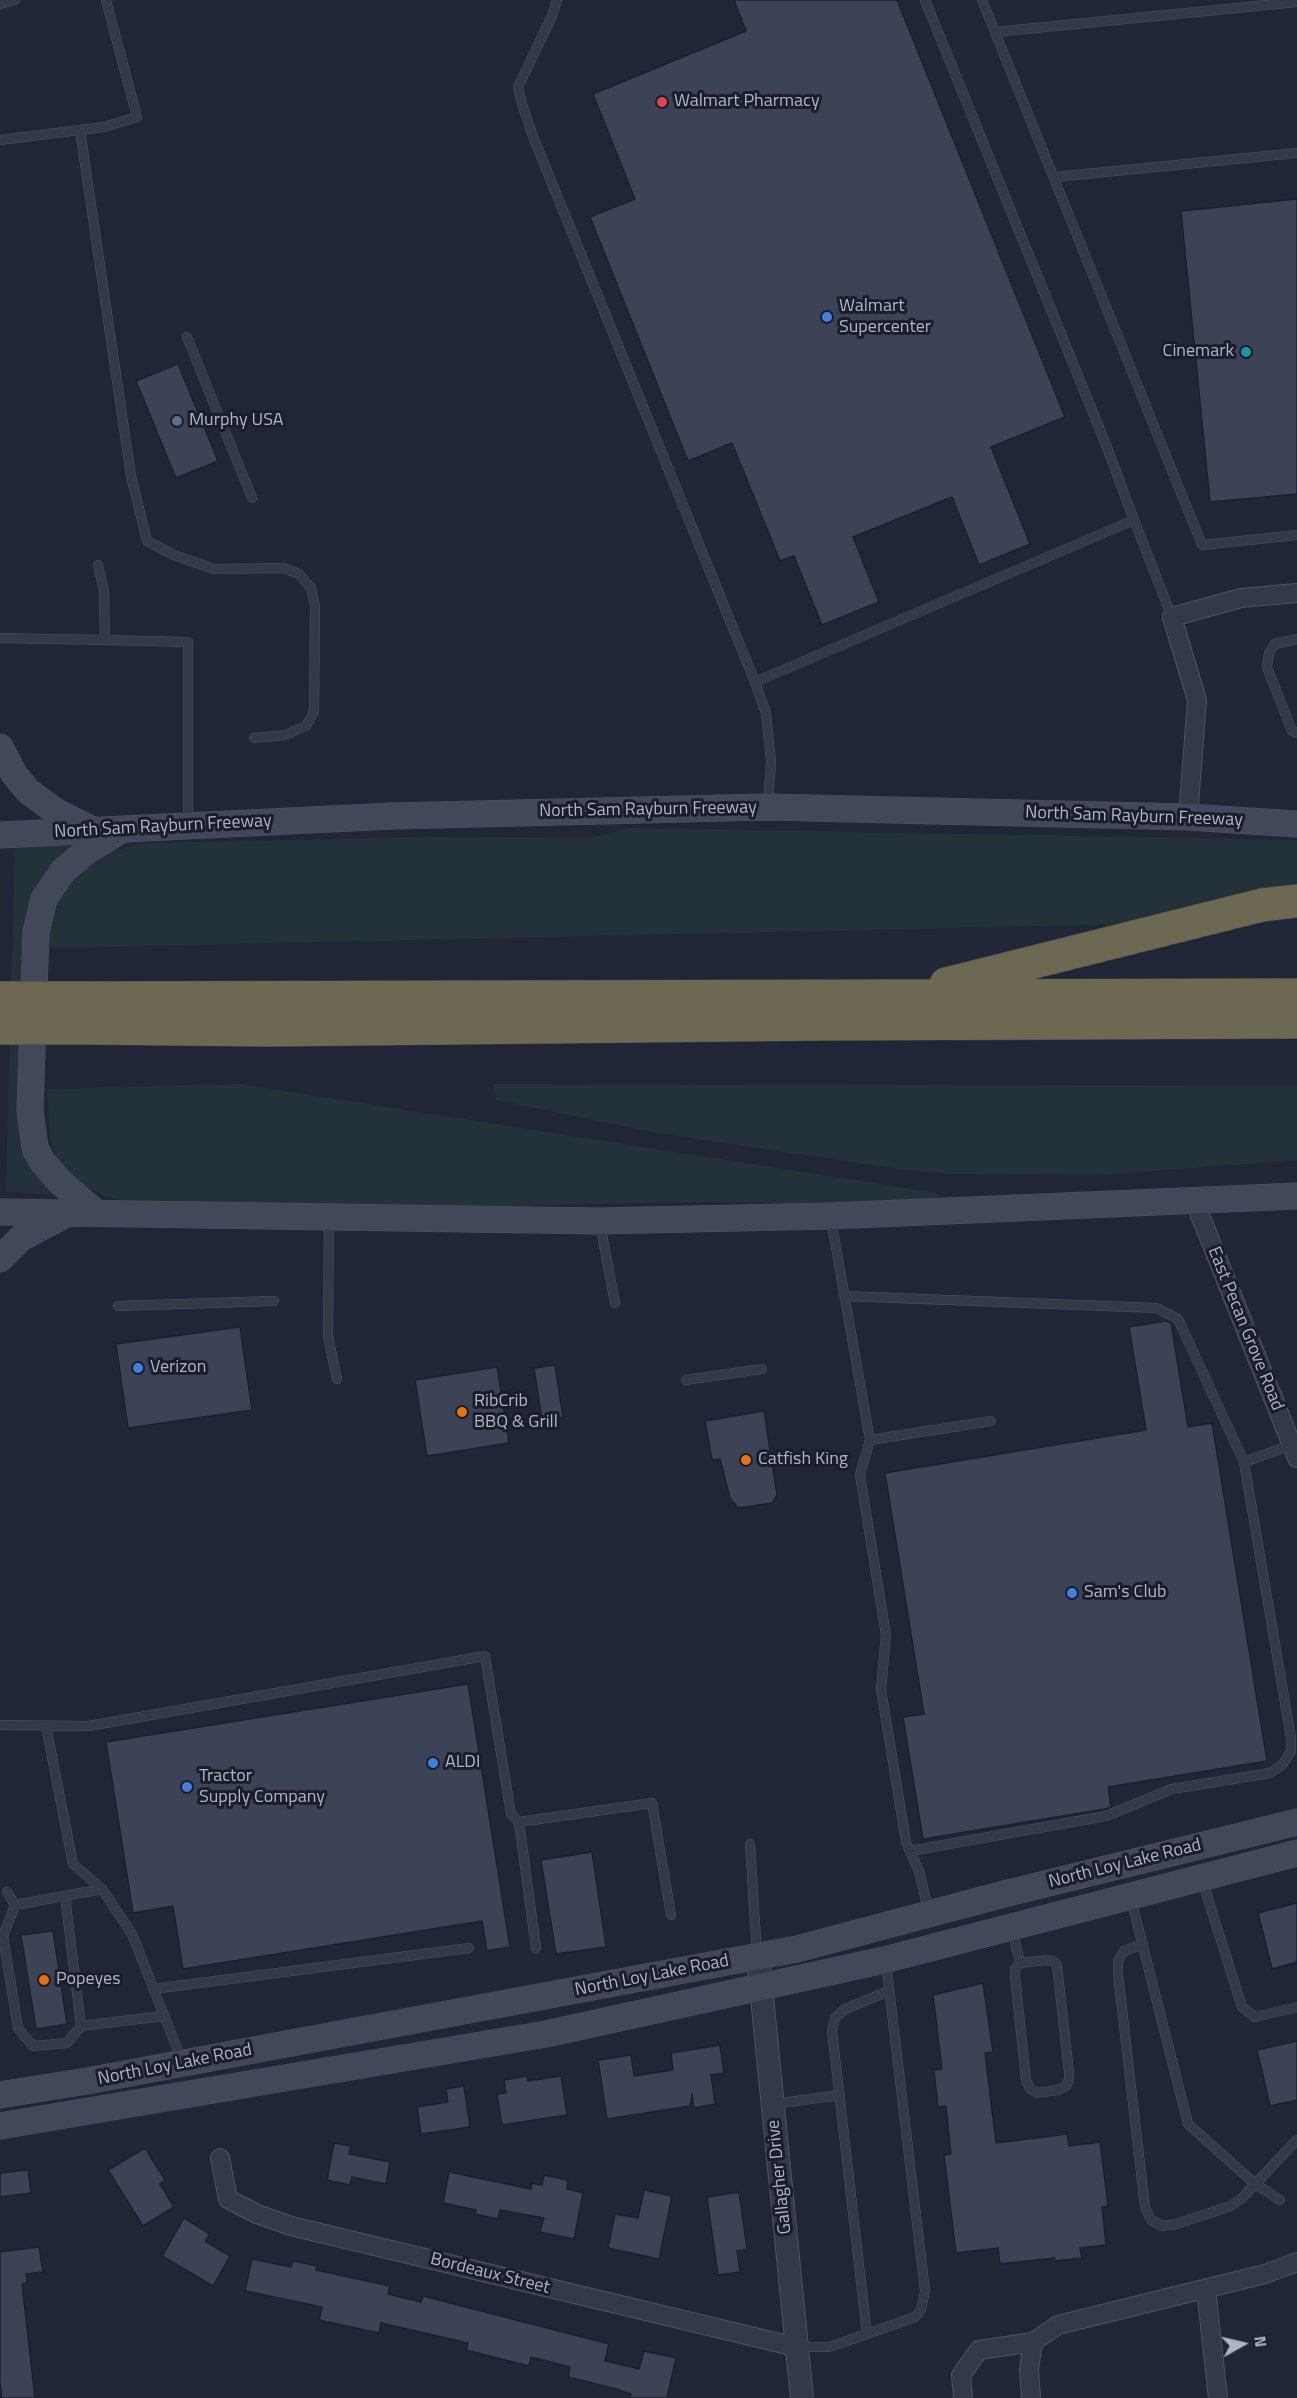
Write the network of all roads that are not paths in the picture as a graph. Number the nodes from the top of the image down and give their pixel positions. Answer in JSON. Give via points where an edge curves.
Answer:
{"nodes":[{"id":1,"x":15,"y":0,"type":"edge"},
{"id":2,"x":106,"y":0,"type":"edge"},
{"id":3,"x":557,"y":0,"type":"edge"},
{"id":4,"x":925,"y":0,"type":"edge"},
{"id":5,"x":982,"y":0,"type":"edge"},
{"id":6,"x":1297,"y":2,"type":"edge"},
{"id":7,"x":0,"y":4,"type":"edge"},
{"id":8,"x":995,"y":32,"type":"junction"},
{"id":9,"x":80,"y":130,"type":"junction"},
{"id":10,"x":0,"y":140,"type":"edge"},
{"id":11,"x":1297,"y":153,"type":"edge"},
{"id":12,"x":1054,"y":177,"type":"junction"},
{"id":13,"x":187,"y":337,"type":"dead end"},
{"id":14,"x":252,"y":498,"type":"dead end"},
{"id":15,"x":1134,"y":520,"type":"junction"},
{"id":16,"x":1297,"y":535,"type":"edge"},
{"id":17,"x":98,"y":565,"type":"dead end"},
{"id":18,"x":1297,"y":592,"type":"edge"},
{"id":19,"x":1172,"y":617,"type":"junction"},
{"id":20,"x":0,"y":638,"type":"edge"},
{"id":21,"x":1297,"y":639,"type":"edge"},
{"id":22,"x":105,"y":640,"type":"junction"},
{"id":23,"x":755,"y":682,"type":"junction"},
{"id":24,"x":1297,"y":733,"type":"edge"},
{"id":25,"x":254,"y":738,"type":"dead end"},
{"id":26,"x":0,"y":747,"type":"edge"},
{"id":27,"x":767,"y":807,"type":"junction"},
{"id":28,"x":1188,"y":817,"type":"junction"},
{"id":29,"x":1297,"y":824,"type":"edge"},
{"id":30,"x":188,"y":826,"type":"junction"},
{"id":31,"x":123,"y":829,"type":"junction"},
{"id":32,"x":94,"y":831,"type":"junction"},
{"id":33,"x":0,"y":835,"type":"edge"},
{"id":34,"x":1297,"y":902,"type":"edge"},
{"id":35,"x":1297,"y":995,"type":"edge"},
{"id":36,"x":896,"y":997,"type":"junction"},
{"id":37,"x":0,"y":998,"type":"edge"},
{"id":38,"x":88,"y":1013,"type":"junction"},
{"id":39,"x":1297,"y":1022,"type":"edge"},
{"id":40,"x":0,"y":1028,"type":"edge"},
{"id":41,"x":1297,"y":1196,"type":"edge"},
{"id":42,"x":1194,"y":1200,"type":"junction"},
{"id":43,"x":0,"y":1212,"type":"edge"},
{"id":44,"x":96,"y":1213,"type":"junction"},
{"id":45,"x":66,"y":1214,"type":"junction"},
{"id":46,"x":831,"y":1216,"type":"junction"},
{"id":47,"x":329,"y":1218,"type":"junction"},
{"id":48,"x":599,"y":1221,"type":"junction"},
{"id":49,"x":0,"y":1259,"type":"edge"},
{"id":50,"x":844,"y":1296,"type":"junction"},
{"id":51,"x":274,"y":1301,"type":"dead end"},
{"id":52,"x":615,"y":1303,"type":"dead end"},
{"id":53,"x":118,"y":1306,"type":"dead end"},
{"id":54,"x":762,"y":1369,"type":"dead end"},
{"id":55,"x":338,"y":1379,"type":"dead end"},
{"id":56,"x":686,"y":1380,"type":"dead end"},
{"id":57,"x":991,"y":1421,"type":"dead end"},
{"id":58,"x":870,"y":1440,"type":"junction"},
{"id":59,"x":1294,"y":1452,"type":"edge"},
{"id":60,"x":1244,"y":1462,"type":"junction"},
{"id":61,"x":0,"y":1725,"type":"edge"},
{"id":62,"x":46,"y":1726,"type":"junction"},
{"id":63,"x":1297,"y":1821,"type":"edge"},
{"id":64,"x":519,"y":1822,"type":"junction"},
{"id":65,"x":750,"y":1844,"type":"dead end"},
{"id":66,"x":910,"y":1851,"type":"junction"},
{"id":67,"x":1297,"y":1853,"type":"edge"},
{"id":68,"x":1202,"y":1878,"type":"junction"},
{"id":69,"x":102,"y":1889,"type":"junction"},
{"id":70,"x":7,"y":1892,"type":"dead end"},
{"id":71,"x":65,"y":1896,"type":"junction"},
{"id":72,"x":1131,"y":1896,"type":"junction"},
{"id":73,"x":15,"y":1905,"type":"junction"},
{"id":74,"x":930,"y":1914,"type":"junction"},
{"id":75,"x":671,"y":1915,"type":"dead end"},
{"id":76,"x":1012,"y":1927,"type":"junction"},
{"id":77,"x":1143,"y":1944,"type":"junction"},
{"id":78,"x":536,"y":1947,"type":"dead end"},
{"id":79,"x":469,"y":1948,"type":"dead end"},
{"id":80,"x":758,"y":1956,"type":"junction"},
{"id":81,"x":886,"y":1960,"type":"junction"},
{"id":82,"x":1020,"y":1963,"type":"junction"},
{"id":83,"x":761,"y":1987,"type":"junction"},
{"id":84,"x":153,"y":1989,"type":"junction"},
{"id":85,"x":889,"y":1991,"type":"junction"},
{"id":86,"x":1297,"y":2007,"type":"edge"},
{"id":87,"x":164,"y":2016,"type":"junction"},
{"id":88,"x":81,"y":2026,"type":"junction"},
{"id":89,"x":183,"y":2064,"type":"junction"},
{"id":90,"x":0,"y":2095,"type":"edge"},
{"id":91,"x":840,"y":2095,"type":"junction"},
{"id":92,"x":772,"y":2104,"type":"junction"},
{"id":93,"x":0,"y":2126,"type":"edge"},
{"id":94,"x":1297,"y":2140,"type":"edge"},
{"id":95,"x":220,"y":2158,"type":"dead end"},
{"id":96,"x":1254,"y":2183,"type":"junction"},
{"id":97,"x":1280,"y":2200,"type":"dead end"},
{"id":98,"x":1297,"y":2262,"type":"edge"},
{"id":99,"x":1206,"y":2289,"type":"junction"},
{"id":100,"x":867,"y":2334,"type":"junction"},
{"id":101,"x":1033,"y":2342,"type":"junction"},
{"id":102,"x":796,"y":2348,"type":"junction"},
{"id":103,"x":802,"y":2398,"type":"edge"},
{"id":104,"x":963,"y":2398,"type":"edge"},
{"id":105,"x":1031,"y":2398,"type":"edge"},
{"id":106,"x":1218,"y":2398,"type":"edge"}],
"edges":[{"from":1,"to":7,"type":"lane"},
{"from":2,"to":9,"type":"lane","via":[[137,117]]},
{"from":3,"to":23,"type":"lane","via":[[518,87],[522,104]]},
{"from":4,"to":15,"type":"lane"},
{"from":5,"to":8,"type":"lane"},
{"from":6,"to":8,"type":"lane"},
{"from":8,"to":12,"type":"lane"},
{"from":9,"to":10,"type":"lane"},
{"from":9,"to":25,"type":"lane","via":[[131,476],[147,541],[214,569],[284,568],[299,574],[311,588],[315,606],[314,712],[306,726],[285,735]]},
{"from":11,"to":12,"type":"lane"},
{"from":12,"to":16,"type":"lane","via":[[1202,545]]},
{"from":13,"to":14,"type":"lane"},
{"from":15,"to":19,"type":"lane"},
{"from":15,"to":23,"type":"lane"},
{"from":17,"to":22,"type":"lane","via":[[104,591]]},
{"from":18,"to":19,"type":"street","via":[[1241,598]]},
{"from":19,"to":28,"type":"street","via":[[1197,700]]},
{"from":20,"to":22,"type":"lane"},
{"from":21,"to":24,"type":"lane","via":[[1275,644],[1267,668],[1292,731]]},
{"from":22,"to":30,"type":"lane","via":[[188,642]]},
{"from":23,"to":27,"type":"lane","via":[[766,713],[771,761]]},
{"from":26,"to":32,"type":"main road","via":[[28,791],[55,811]]},
{"from":27,"to":28,"type":"main road","name":"North Sam Rayburn Freeway"},
{"from":27,"to":30,"type":"main road","name":"North Sam Rayburn Freeway","via":[[393,816]]},
{"from":28,"to":29,"type":"main road","name":"North Sam Rayburn Freeway"},
{"from":30,"to":31,"type":"main road","name":"North Sam Rayburn Freeway"},
{"from":31,"to":32,"type":"main road","name":"North Sam Rayburn Freeway"},
{"from":31,"to":44,"type":"main road","via":[[63,871],[44,899],[36,932],[30,1110],[35,1148],[50,1171]]},
{"from":32,"to":33,"type":"main road","name":"North Sam Rayburn Freeway"},
{"from":34,"to":36,"type":"highway","via":[[1262,905]]},
{"from":35,"to":36,"type":"highway"},
{"from":36,"to":38,"type":"highway"},
{"from":37,"to":38,"type":"highway","bridge":true},
{"from":38,"to":39,"type":"highway","via":[[267,1030]]},
{"from":38,"to":40,"type":"highway","bridge":true},
{"from":41,"to":42,"type":"main road"},
{"from":42,"to":46,"type":"main road"},
{"from":42,"to":59,"type":"street","name":"East Pecan Grove Road"},
{"from":43,"to":45,"type":"main road"},
{"from":44,"to":45,"type":"main road"},
{"from":44,"to":47,"type":"main road"},
{"from":45,"to":49,"type":"main road","via":[[21,1238]]},
{"from":46,"to":48,"type":"main road"},
{"from":46,"to":50,"type":"lane"},
{"from":47,"to":48,"type":"main road"},
{"from":47,"to":55,"type":"lane","via":[[328,1336]]},
{"from":48,"to":52,"type":"lane"},
{"from":50,"to":58,"type":"lane"},
{"from":50,"to":60,"type":"lane","via":[[1157,1308],[1178,1319]]},
{"from":51,"to":53,"type":"lane"},
{"from":54,"to":56,"type":"lane"},
{"from":57,"to":58,"type":"lane"},
{"from":58,"to":66,"type":"lane","via":[[860,1474],[886,1635],[881,1689]]},
{"from":59,"to":60,"type":"lane"},
{"from":60,"to":66,"type":"lane","via":[[1291,1738],[1291,1751],[1283,1764],[1270,1773],[1172,1789],[1106,1816]]},
{"from":61,"to":62,"type":"lane"},
{"from":62,"to":64,"type":"lane","via":[[89,1726],[485,1656],[511,1814]]},
{"from":62,"to":69,"type":"lane","via":[[73,1864]]},
{"from":63,"to":74,"type":"main road","name":"North Loy Lake Road"},
{"from":64,"to":75,"type":"lane","via":[[652,1803]]},
{"from":64,"to":78,"type":"lane"},
{"from":65,"to":80,"type":"lane"},
{"from":66,"to":74,"type":"lane"},
{"from":67,"to":68,"type":"main road","name":"North Loy Lake Road"},
{"from":68,"to":72,"type":"main road","name":"North Loy Lake Road"},
{"from":68,"to":86,"type":"lane","via":[[1242,2007],[1255,2017]]},
{"from":69,"to":71,"type":"lane"},
{"from":69,"to":84,"type":"lane","via":[[132,1934]]},
{"from":70,"to":73,"type":"lane"},
{"from":71,"to":73,"type":"lane"},
{"from":71,"to":88,"type":"lane"},
{"from":72,"to":76,"type":"main road","name":"North Loy Lake Road"},
{"from":72,"to":77,"type":"lane"},
{"from":73,"to":88,"type":"lane","via":[[3,1936],[18,2028],[33,2046],[67,2043]]},
{"from":74,"to":80,"type":"main road","name":"North Loy Lake Road"},
{"from":76,"to":81,"type":"main road","name":"North Loy Lake Road"},
{"from":76,"to":82,"type":"lane"},
{"from":77,"to":96,"type":"lane","via":[[1188,2124]]},
{"from":77,"to":96,"type":"lane","via":[[1124,1951],[1118,1961],[1118,1974],[1145,2207],[1151,2220],[1162,2226],[1176,2224],[1231,2206]]},
{"from":79,"to":84,"type":"lane"},
{"from":80,"to":83,"type":"street","name":"Gallagher Drive"},
{"from":80,"to":89,"type":"main road","name":"North Loy Lake Road"},
{"from":81,"to":83,"type":"main road","name":"North Loy Lake Road"},
{"from":81,"to":85,"type":"lane"},
{"from":82,"to":82,"type":"lane","via":[[1046,1960],[1056,1965],[1069,2080],[1058,2090],[1037,2093],[1026,2080],[1015,1976]]},
{"from":83,"to":92,"type":"street","name":"Gallagher Drive"},
{"from":83,"to":93,"type":"main road","name":"North Loy Lake Road","via":[[546,2034]]},
{"from":84,"to":87,"type":"lane"},
{"from":85,"to":91,"type":"lane","via":[[845,2009],[835,2018],[832,2031]]},
{"from":85,"to":100,"type":"lane","via":[[925,2291],[921,2310],[915,2317]]},
{"from":87,"to":88,"type":"lane"},
{"from":87,"to":89,"type":"lane"},
{"from":89,"to":90,"type":"main road","name":"North Loy Lake Road"},
{"from":91,"to":92,"type":"lane"},
{"from":91,"to":100,"type":"lane"},
{"from":92,"to":102,"type":"street","name":"Gallagher Drive"},
{"from":94,"to":96,"type":"lane"},
{"from":95,"to":102,"type":"street","name":"Bordeaux Street","via":[[228,2199],[291,2226]]},
{"from":96,"to":97,"type":"lane"},
{"from":98,"to":99,"type":"street"},
{"from":99,"to":101,"type":"street","via":[[1058,2325]]},
{"from":99,"to":106,"type":"street"},
{"from":100,"to":102,"type":"lane","via":[[829,2347]]},
{"from":101,"to":104,"type":"street","via":[[979,2350],[961,2375]]},
{"from":101,"to":105,"type":"street"},
{"from":102,"to":103,"type":"street","name":"Gallagher Drive"}]}
